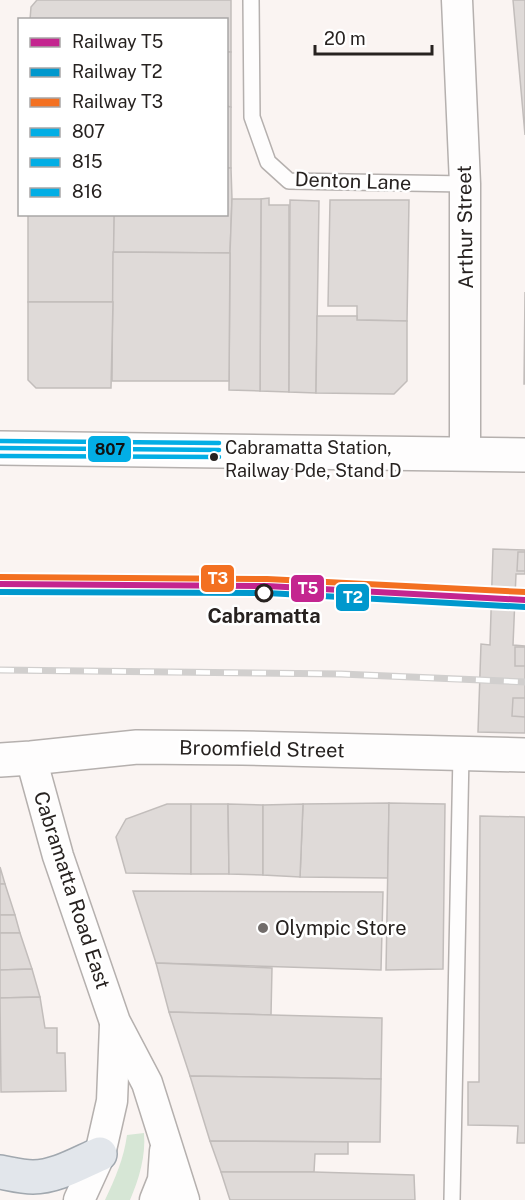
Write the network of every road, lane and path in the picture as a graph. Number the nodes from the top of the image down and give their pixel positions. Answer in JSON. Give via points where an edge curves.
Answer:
{"nodes":[{"id":1,"x":251,"y":0,"type":"edge"},
{"id":2,"x":457,"y":0,"type":"edge"},
{"id":3,"x":465,"y":183,"type":"junction"},
{"id":4,"x":0,"y":448,"type":"edge"},
{"id":5,"x":465,"y":454,"type":"junction"},
{"id":6,"x":525,"y":455,"type":"edge"},
{"id":7,"x":461,"y":754,"type":"junction"},
{"id":8,"x":525,"y":754,"type":"edge"},
{"id":9,"x":15,"y":759,"type":"edge"},
{"id":10,"x":115,"y":1022,"type":"junction"},
{"id":11,"x":165,"y":1142,"type":"junction"},
{"id":12,"x":100,"y":1154,"type":"junction"},
{"id":13,"x":0,"y":1172,"type":"edge"},
{"id":14,"x":80,"y":1200,"type":"edge"},
{"id":15,"x":155,"y":1200,"type":"edge"},
{"id":16,"x":184,"y":1200,"type":"edge"},
{"id":17,"x":452,"y":1200,"type":"edge"}],
"edges":[{"from":1,"to":3,"type":"lane","name":"Denton Lane","via":[[252,117],[268,162],[289,182]]},
{"from":2,"to":3,"type":"street","name":"Arthur Street"},
{"from":3,"to":5,"type":"street","name":"Arthur Street"},
{"from":4,"to":5,"type":"main road"},
{"from":5,"to":6,"type":"main road"},
{"from":7,"to":8,"type":"main road","name":"Broomfield Street"},
{"from":7,"to":9,"type":"main road","name":"Broomfield Street","via":[[137,747]]},
{"from":7,"to":17,"type":"lane"},
{"from":9,"to":10,"type":"street","name":"Cabramatta Road East","via":[[58,856]]},
{"from":10,"to":11,"type":"street","name":"Cabramatta Road East","via":[[147,1083]]},
{"from":10,"to":12,"type":"street","name":"Cabramatta Road East","via":[[112,1101]]},
{"from":11,"to":15,"type":"street","name":"Cabramatta Road East","via":[[163,1180]]},
{"from":11,"to":16,"type":"street","name":"Cabramatta Road East"},
{"from":12,"to":13,"type":"main road","via":[[49,1175],[32,1177]]},
{"from":12,"to":14,"type":"street","name":"Cabramatta Road East"}]}
